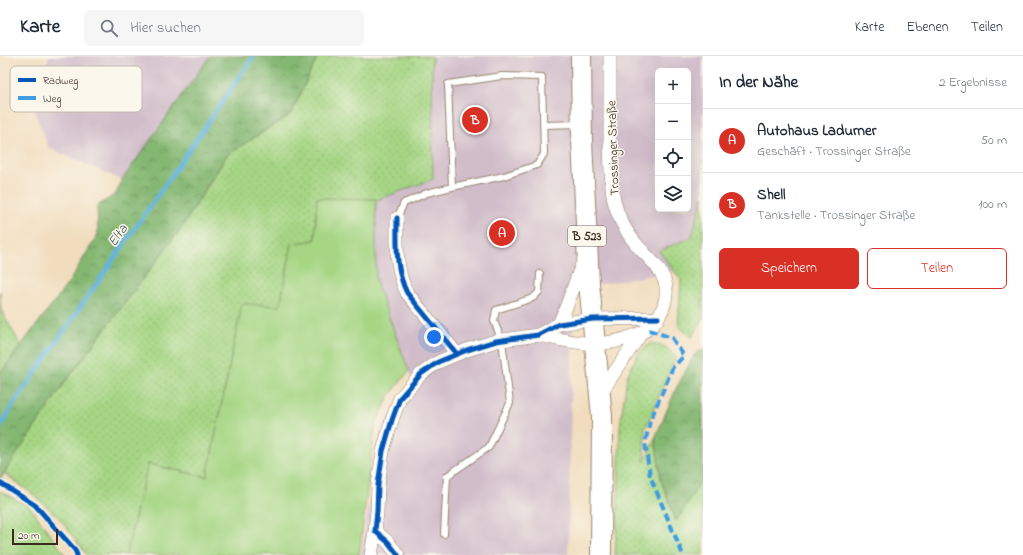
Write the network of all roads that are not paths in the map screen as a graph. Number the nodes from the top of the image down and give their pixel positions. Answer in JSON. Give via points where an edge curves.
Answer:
{"nodes":[{"id":1,"x":581,"y":56,"type":"edge"},
{"id":2,"x":610,"y":56,"type":"edge"},
{"id":3,"x":582,"y":124,"type":"junction"},
{"id":4,"x":544,"y":125,"type":"junction"},
{"id":5,"x":452,"y":187,"type":"junction"},
{"id":6,"x":397,"y":218,"type":"joint"},
{"id":7,"x":587,"y":250,"type":"junction"},
{"id":8,"x":540,"y":274,"type":"dead end"},
{"id":9,"x":658,"y":318,"type":"junction"},
{"id":10,"x":593,"y":319,"type":"junction"},
{"id":11,"x":559,"y":324,"type":"junction"},
{"id":12,"x":641,"y":332,"type":"junction"},
{"id":13,"x":538,"y":335,"type":"junction"},
{"id":14,"x":502,"y":340,"type":"junction"},
{"id":15,"x":595,"y":344,"type":"junction"},
{"id":16,"x":457,"y":354,"type":"junction"},
{"id":17,"x":600,"y":394,"type":"junction"},
{"id":18,"x":375,"y":531,"type":"junction"},
{"id":19,"x":444,"y":534,"type":"dead end"},
{"id":20,"x":371,"y":555,"type":"edge"},
{"id":21,"x":398,"y":555,"type":"edge"},
{"id":22,"x":601,"y":555,"type":"edge"}],
"edges":[{"from":1,"to":3,"type":"main road","number":"B 523"},
{"from":2,"to":9,"type":"street","name":"Trossinger Straße","via":[[614,201],[622,225],[653,262],[665,283],[664,308]]},
{"from":3,"to":4,"type":"lane"},
{"from":3,"to":7,"type":"main road","number":"B 523"},
{"from":4,"to":5,"type":"lane","via":[[544,154],[537,165],[504,176]]},
{"from":4,"to":5,"type":"lane","via":[[542,77],[502,76],[448,84]]},
{"from":5,"to":6,"type":"lane","via":[[427,193],[404,203]]},
{"from":6,"to":16,"type":"street","via":[[396,255],[402,282],[407,293]]},
{"from":7,"to":10,"type":"main road","number":"B 523"},
{"from":7,"to":11,"type":"street"},
{"from":8,"to":14,"type":"lane","via":[[539,292],[533,298],[496,310],[494,321]]},
{"from":9,"to":10,"type":"street"},
{"from":9,"to":12,"type":"street","name":"Trossinger Straße","via":[[649,330]]},
{"from":10,"to":11,"type":"street"},
{"from":10,"to":15,"type":"main road","number":"B 523"},
{"from":11,"to":13,"type":"street"},
{"from":12,"to":15,"type":"street","name":"Trossinger Straße","via":[[609,344]]},
{"from":12,"to":17,"type":"street","name":"Trossinger Straße"},
{"from":13,"to":14,"type":"street"},
{"from":13,"to":15,"type":"street","name":"Trossinger Straße"},
{"from":14,"to":16,"type":"street"},
{"from":14,"to":19,"type":"lane","via":[[510,402],[490,447],[447,476]]},
{"from":15,"to":17,"type":"main road","number":"B 523"},
{"from":16,"to":18,"type":"street","via":[[420,374],[400,398],[383,451]]},
{"from":17,"to":22,"type":"main road","number":"B 523"},
{"from":18,"to":20,"type":"street"},
{"from":18,"to":21,"type":"street"}]}
